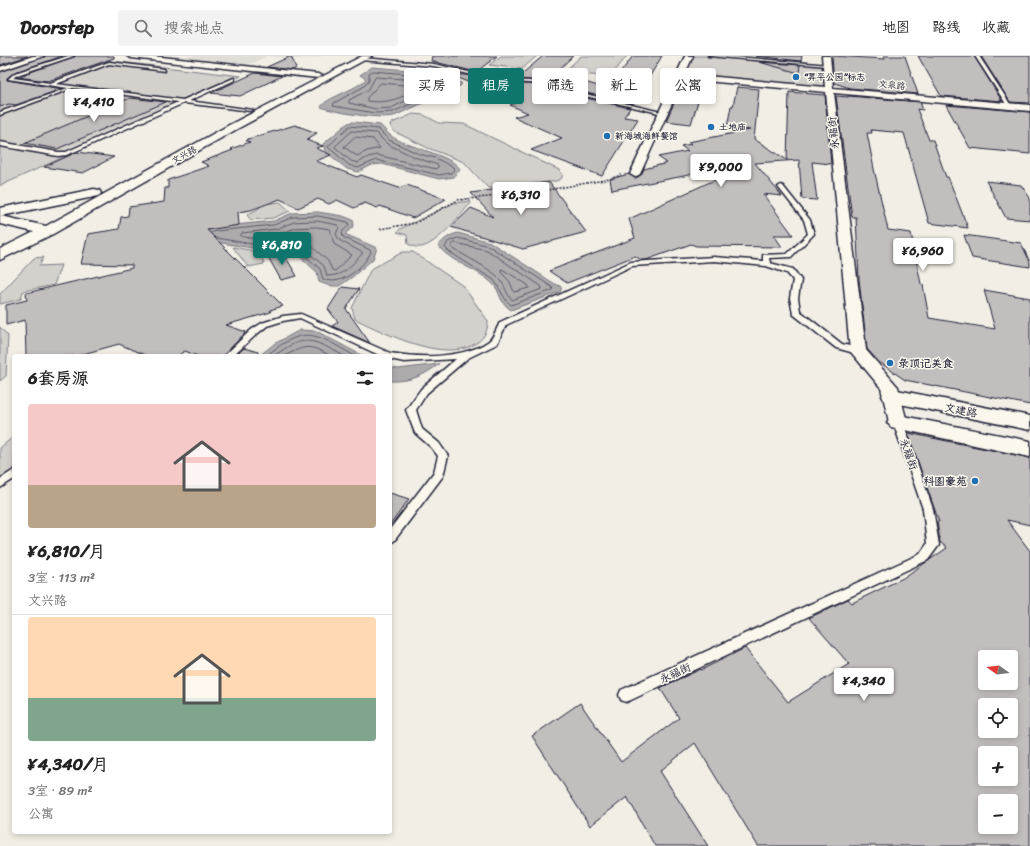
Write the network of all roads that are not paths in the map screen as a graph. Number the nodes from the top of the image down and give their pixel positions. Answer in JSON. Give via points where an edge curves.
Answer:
{"nodes":[{"id":1,"x":40,"y":56,"type":"edge"},
{"id":2,"x":72,"y":56,"type":"edge"},
{"id":3,"x":131,"y":56,"type":"edge"},
{"id":4,"x":689,"y":56,"type":"edge"},
{"id":5,"x":710,"y":56,"type":"edge"},
{"id":6,"x":826,"y":56,"type":"edge"},
{"id":7,"x":977,"y":56,"type":"edge"},
{"id":8,"x":363,"y":57,"type":"edge"},
{"id":9,"x":768,"y":58,"type":"edge"},
{"id":10,"x":827,"y":65,"type":"junction"},
{"id":11,"x":684,"y":68,"type":"edge"},
{"id":12,"x":0,"y":69,"type":"edge"},
{"id":13,"x":164,"y":70,"type":"dead end"},
{"id":14,"x":318,"y":76,"type":"junction"},
{"id":15,"x":234,"y":79,"type":"dead end"},
{"id":16,"x":716,"y":79,"type":"edge"},
{"id":17,"x":49,"y":84,"type":"junction"},
{"id":18,"x":74,"y":88,"type":"junction"},
{"id":19,"x":828,"y":89,"type":"junction"},
{"id":20,"x":184,"y":101,"type":"junction"},
{"id":21,"x":667,"y":104,"type":"edge"},
{"id":22,"x":1010,"y":106,"type":"junction"},
{"id":23,"x":1030,"y":108,"type":"edge"},
{"id":24,"x":251,"y":110,"type":"junction"},
{"id":25,"x":663,"y":113,"type":"junction"},
{"id":26,"x":0,"y":114,"type":"edge"},
{"id":27,"x":0,"y":144,"type":"edge"},
{"id":28,"x":635,"y":174,"type":"dead end"},
{"id":29,"x":780,"y":187,"type":"dead end"},
{"id":30,"x":94,"y":193,"type":"junction"},
{"id":31,"x":0,"y":212,"type":"edge"},
{"id":32,"x":0,"y":220,"type":"edge"},
{"id":33,"x":27,"y":226,"type":"junction"},
{"id":34,"x":48,"y":231,"type":"junction"},
{"id":35,"x":8,"y":242,"type":"edge"},
{"id":36,"x":0,"y":255,"type":"edge"},
{"id":37,"x":767,"y":264,"type":"junction"},
{"id":38,"x":858,"y":351,"type":"junction"},
{"id":39,"x":231,"y":354,"type":"edge"},
{"id":40,"x":385,"y":354,"type":"edge"},
{"id":41,"x":465,"y":356,"type":"junction"},
{"id":42,"x":392,"y":357,"type":"edge"},
{"id":43,"x":892,"y":396,"type":"junction"},
{"id":44,"x":898,"y":422,"type":"junction"},
{"id":45,"x":1030,"y":423,"type":"edge"},
{"id":46,"x":1030,"y":449,"type":"edge"},
{"id":47,"x":12,"y":475,"type":"edge"},
{"id":48,"x":0,"y":484,"type":"edge"},
{"id":49,"x":392,"y":535,"type":"edge"},
{"id":50,"x":626,"y":695,"type":"dead end"}],
"edges":[{"from":1,"to":12,"type":"street"},
{"from":2,"to":17,"type":"lane","via":[[16,74],[10,79]]},
{"from":3,"to":14,"type":"street"},
{"from":4,"to":11,"type":"street"},
{"from":5,"to":9,"type":"lane"},
{"from":6,"to":10,"type":"street","name":"永福街"},
{"from":7,"to":22,"type":"lane"},
{"from":8,"to":14,"type":"street","name":"文兴路"},
{"from":8,"to":25,"type":"lane","via":[[434,65],[503,81],[530,82]]},
{"from":8,"to":34,"type":"street","name":"文兴路"},
{"from":9,"to":10,"type":"lane"},
{"from":10,"to":19,"type":"street","name":"永福街"},
{"from":13,"to":17,"type":"lane","via":[[109,64]]},
{"from":14,"to":24,"type":"street","name":"文兴路"},
{"from":15,"to":20,"type":"lane"},
{"from":16,"to":19,"type":"street","name":"文泉路"},
{"from":17,"to":18,"type":"lane"},
{"from":18,"to":20,"type":"lane"},
{"from":18,"to":26,"type":"lane"},
{"from":19,"to":22,"type":"street","name":"文泉路"},
{"from":19,"to":38,"type":"street","name":"永福街"},
{"from":20,"to":24,"type":"lane"},
{"from":20,"to":27,"type":"lane","via":[[62,154]]},
{"from":21,"to":25,"type":"street"},
{"from":22,"to":23,"type":"street","name":"文泉路"},
{"from":24,"to":30,"type":"street","name":"文兴路"},
{"from":25,"to":28,"type":"street"},
{"from":29,"to":37,"type":"lane","via":[[807,220],[811,234],[789,256],[765,256]]},
{"from":30,"to":31,"type":"street"},
{"from":30,"to":33,"type":"street","name":"文兴路"},
{"from":32,"to":33,"type":"street"},
{"from":33,"to":34,"type":"street"},
{"from":33,"to":35,"type":"street","name":"文兴路"},
{"from":34,"to":35,"type":"street","name":"文兴路"},
{"from":35,"to":36,"type":"street","name":"文兴路"},
{"from":37,"to":38,"type":"lane","via":[[790,271],[797,280],[794,298],[796,312],[839,346]]},
{"from":37,"to":41,"type":"lane","via":[[714,259],[631,264],[557,300],[517,316],[504,324],[494,342]]},
{"from":38,"to":43,"type":"street","name":"永福街","via":[[889,387]]},
{"from":39,"to":40,"type":"lane","via":[[266,323],[301,316]]},
{"from":41,"to":42,"type":"lane","via":[[404,359]]},
{"from":41,"to":49,"type":"lane","via":[[424,391],[411,410],[418,431],[436,445],[443,456],[439,473]]},
{"from":43,"to":44,"type":"street","name":"永福街"},
{"from":43,"to":45,"type":"street","name":"文建路"},
{"from":44,"to":46,"type":"street"},
{"from":44,"to":50,"type":"lane","name":"永福街","via":[[928,509],[933,545],[924,557]]},
{"from":47,"to":48,"type":"lane"}]}
